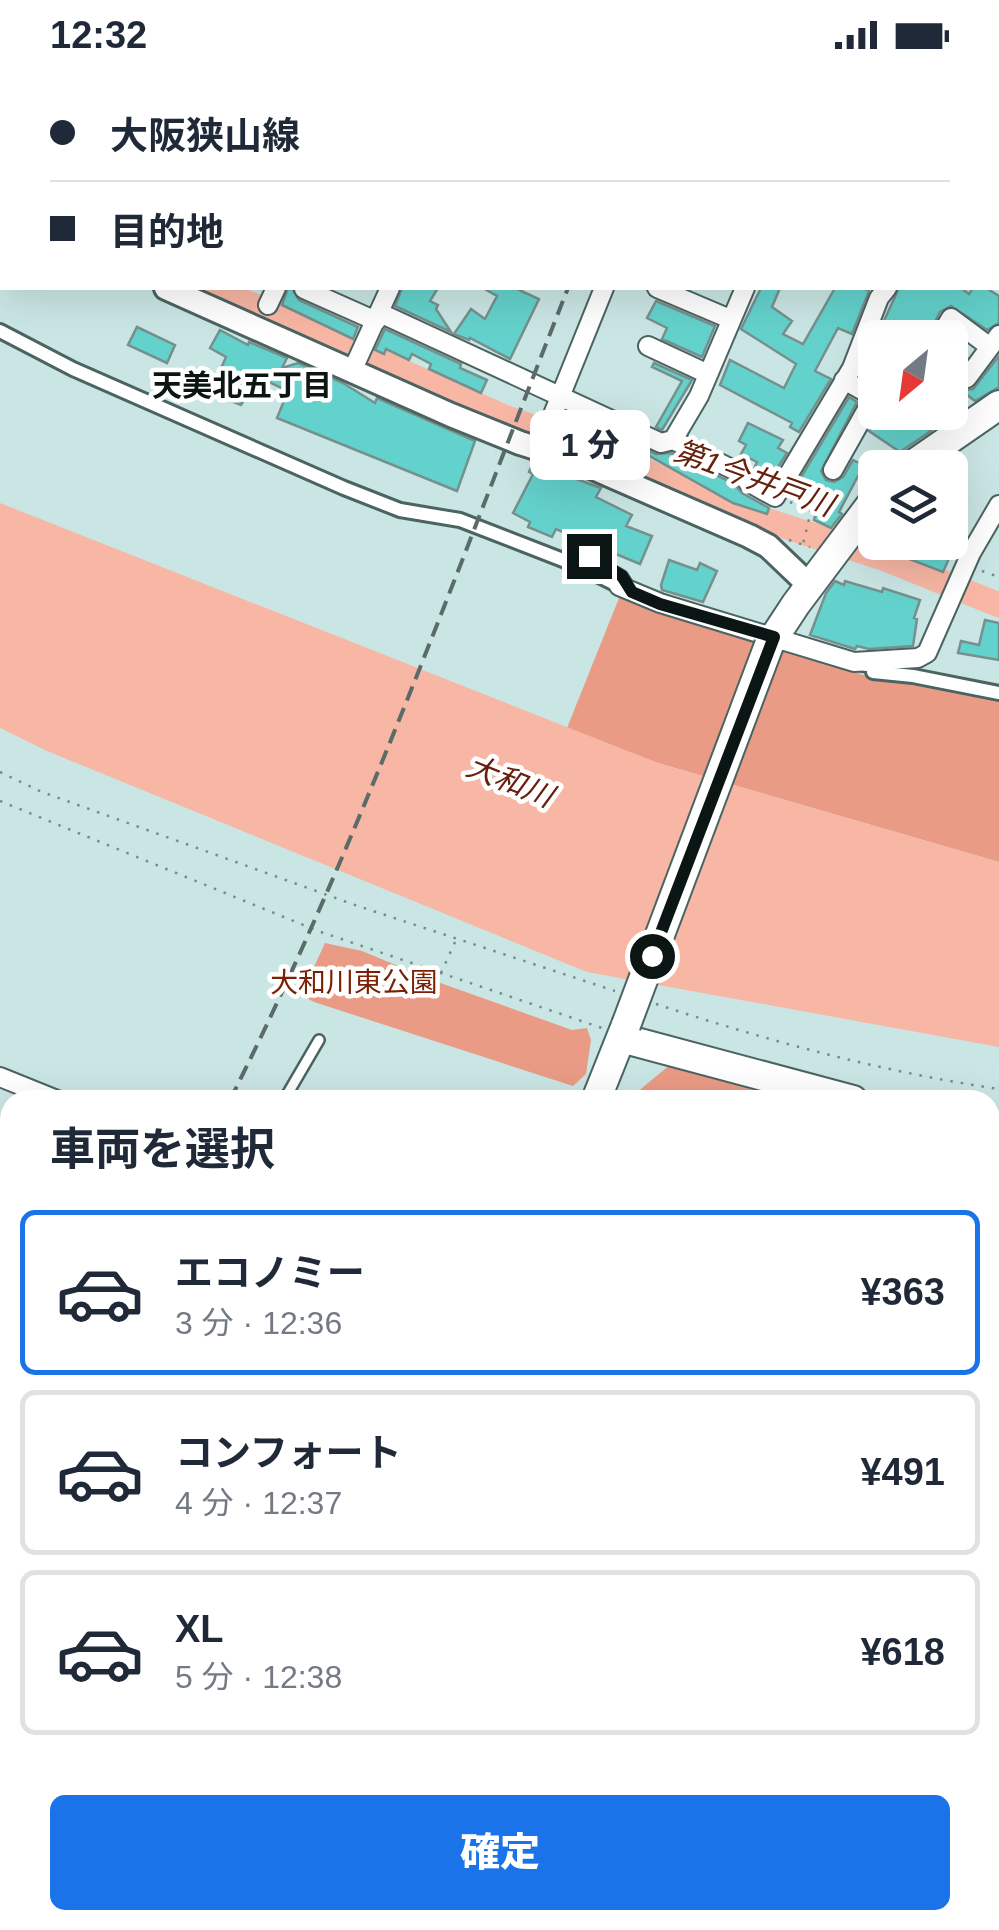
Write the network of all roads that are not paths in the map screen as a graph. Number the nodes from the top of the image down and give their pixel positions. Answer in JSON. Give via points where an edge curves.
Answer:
{"nodes":[{"id":1,"x":171,"y":290,"type":"edge"},
{"id":2,"x":307,"y":290,"type":"edge"},
{"id":3,"x":389,"y":290,"type":"edge"},
{"id":4,"x":603,"y":290,"type":"edge"},
{"id":5,"x":662,"y":290,"type":"edge"},
{"id":6,"x":744,"y":290,"type":"edge"},
{"id":7,"x":885,"y":290,"type":"edge"},
{"id":8,"x":378,"y":317,"type":"junction"},
{"id":9,"x":730,"y":319,"type":"junction"},
{"id":10,"x":968,"y":327,"type":"edge"},
{"id":11,"x":0,"y":332,"type":"edge"},
{"id":12,"x":995,"y":341,"type":"edge"},
{"id":13,"x":648,"y":346,"type":"dead end"},
{"id":14,"x":358,"y":358,"type":"junction"},
{"id":15,"x":708,"y":374,"type":"junction"},
{"id":16,"x":968,"y":377,"type":"edge"},
{"id":17,"x":844,"y":380,"type":"junction"},
{"id":18,"x":563,"y":396,"type":"junction"},
{"id":19,"x":999,"y":406,"type":"edge"},
{"id":20,"x":674,"y":440,"type":"junction"},
{"id":21,"x":542,"y":444,"type":"junction"},
{"id":22,"x":934,"y":450,"type":"edge"},
{"id":23,"x":834,"y":470,"type":"dead end"},
{"id":24,"x":999,"y":506,"type":"edge"},
{"id":25,"x":858,"y":518,"type":"edge"},
{"id":26,"x":589,"y":556,"type":"dead end"},
{"id":27,"x":810,"y":586,"type":"junction"},
{"id":28,"x":626,"y":589,"type":"junction"},
{"id":29,"x":772,"y":641,"type":"junction"},
{"id":30,"x":854,"y":662,"type":"junction"},
{"id":31,"x":999,"y":694,"type":"edge"},
{"id":32,"x":623,"y":1031,"type":"junction"},
{"id":33,"x":319,"y":1040,"type":"dead end"},
{"id":34,"x":0,"y":1078,"type":"edge"},
{"id":35,"x":32,"y":1090,"type":"edge"},
{"id":36,"x":290,"y":1090,"type":"edge"},
{"id":37,"x":600,"y":1090,"type":"edge"},
{"id":38,"x":820,"y":1090,"type":"edge"}],
"edges":[{"from":1,"to":14,"type":"street"},
{"from":2,"to":8,"type":"street"},
{"from":3,"to":8,"type":"street"},
{"from":4,"to":18,"type":"street"},
{"from":5,"to":9,"type":"street"},
{"from":6,"to":9,"type":"street"},
{"from":7,"to":17,"type":"street"},
{"from":8,"to":14,"type":"street"},
{"from":8,"to":18,"type":"street"},
{"from":9,"to":15,"type":"street"},
{"from":10,"to":12,"type":"street"},
{"from":11,"to":28,"type":"street","via":[[344,488],[400,510],[473,524]]},
{"from":12,"to":16,"type":"street"},
{"from":13,"to":15,"type":"street"},
{"from":14,"to":21,"type":"street","via":[[451,414]]},
{"from":15,"to":20,"type":"street"},
{"from":17,"to":20,"type":"street","via":[[775,496]]},
{"from":17,"to":23,"type":"street","via":[[874,397]]},
{"from":18,"to":20,"type":"street","via":[[661,443]]},
{"from":18,"to":21,"type":"street"},
{"from":19,"to":22,"type":"main road"},
{"from":21,"to":27,"type":"street","via":[[768,546]]},
{"from":24,"to":30,"type":"street","via":[[928,653]]},
{"from":25,"to":27,"type":"main road","via":[[822,557]]},
{"from":26,"to":28,"type":"lane","via":[[622,576]]},
{"from":27,"to":29,"type":"main road"},
{"from":28,"to":29,"type":"street"},
{"from":29,"to":30,"type":"street"},
{"from":29,"to":32,"type":"main road","bridge":true},
{"from":30,"to":31,"type":"street","via":[[873,666],[873,672]]},
{"from":32,"to":37,"type":"main road"},
{"from":32,"to":38,"type":"main road"},
{"from":33,"to":36,"type":"lane"},
{"from":34,"to":35,"type":"street"}]}
